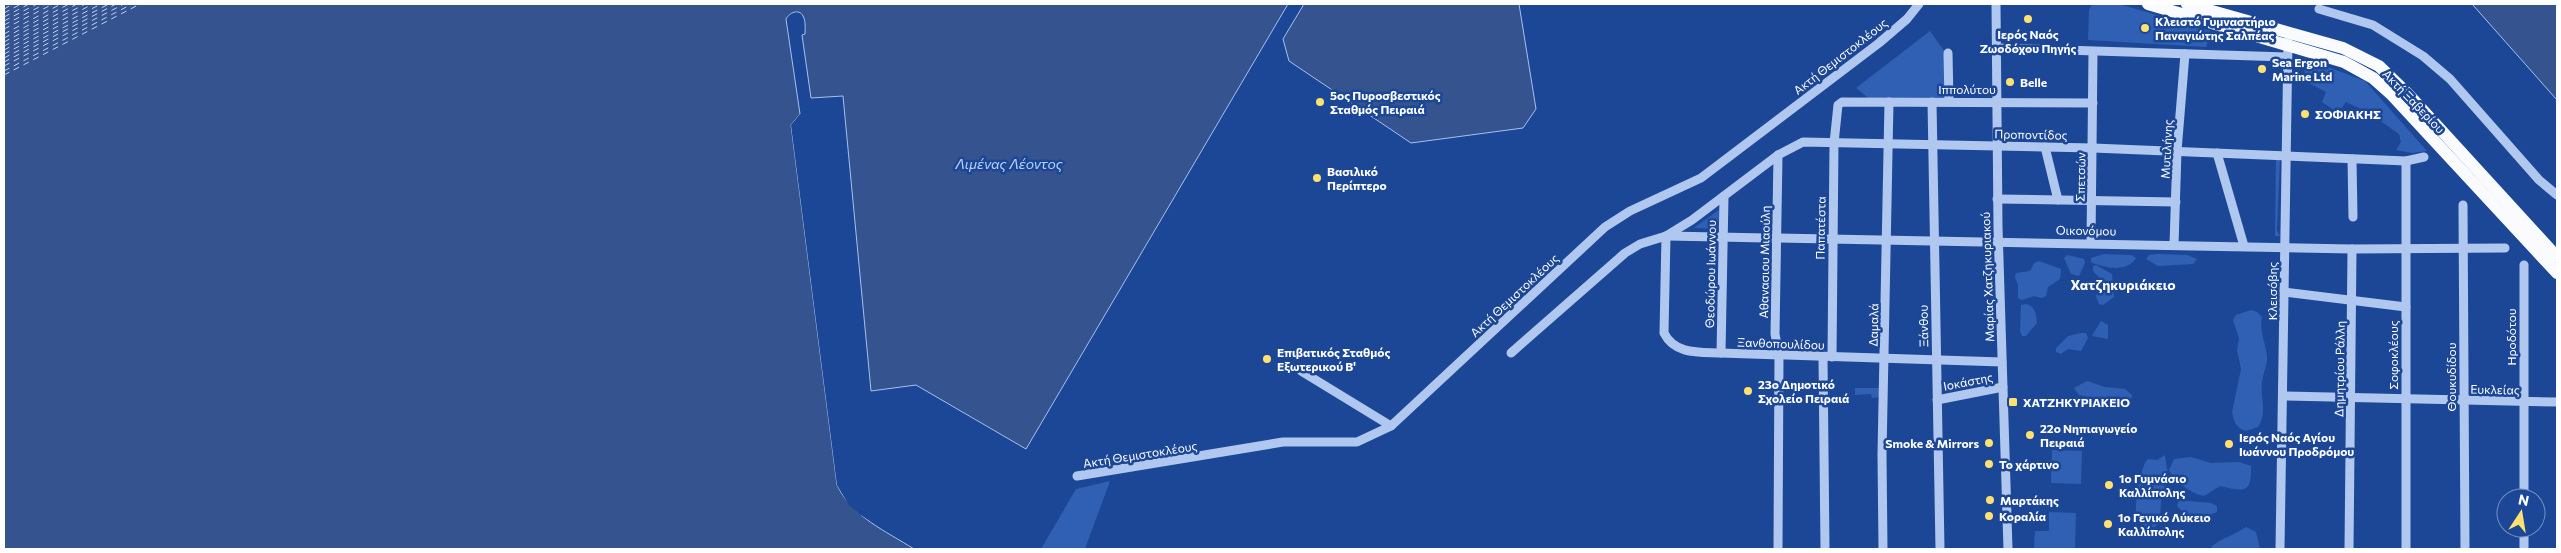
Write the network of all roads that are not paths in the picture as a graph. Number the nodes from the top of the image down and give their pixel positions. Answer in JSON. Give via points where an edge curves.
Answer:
{"nodes":[{"id":1,"x":1919,"y":4,"type":"edge"},
{"id":2,"x":1996,"y":4,"type":"edge"},
{"id":3,"x":2148,"y":4,"type":"edge"},
{"id":4,"x":2187,"y":4,"type":"edge"},
{"id":5,"x":2319,"y":9,"type":"dead end"},
{"id":6,"x":2288,"y":39,"type":"junction"},
{"id":7,"x":1996,"y":48,"type":"junction"},
{"id":8,"x":2093,"y":52,"type":"junction"},
{"id":9,"x":1948,"y":53,"type":"dead end"},
{"id":10,"x":2185,"y":54,"type":"junction"},
{"id":11,"x":2287,"y":57,"type":"junction"},
{"id":12,"x":1949,"y":101,"type":"junction"},
{"id":13,"x":1997,"y":101,"type":"junction"},
{"id":14,"x":1842,"y":102,"type":"joint"},
{"id":15,"x":1890,"y":102,"type":"junction"},
{"id":16,"x":1932,"y":102,"type":"junction"},
{"id":17,"x":2093,"y":103,"type":"junction"},
{"id":18,"x":1834,"y":143,"type":"junction"},
{"id":19,"x":1890,"y":144,"type":"junction"},
{"id":20,"x":1932,"y":145,"type":"junction"},
{"id":21,"x":1998,"y":146,"type":"junction"},
{"id":22,"x":2045,"y":147,"type":"junction"},
{"id":23,"x":2093,"y":148,"type":"junction"},
{"id":24,"x":2177,"y":151,"type":"junction"},
{"id":25,"x":2218,"y":153,"type":"junction"},
{"id":26,"x":1778,"y":155,"type":"junction"},
{"id":27,"x":2285,"y":156,"type":"junction"},
{"id":28,"x":2424,"y":156,"type":"dead end"},
{"id":29,"x":2352,"y":159,"type":"junction"},
{"id":30,"x":2406,"y":161,"type":"junction"},
{"id":31,"x":2557,"y":195,"type":"edge"},
{"id":32,"x":1724,"y":196,"type":"junction"},
{"id":33,"x":1998,"y":199,"type":"junction"},
{"id":34,"x":2058,"y":200,"type":"junction"},
{"id":35,"x":2092,"y":200,"type":"junction"},
{"id":36,"x":2176,"y":202,"type":"junction"},
{"id":37,"x":2463,"y":205,"type":"dead end"},
{"id":38,"x":2353,"y":217,"type":"dead end"},
{"id":39,"x":1666,"y":236,"type":"junction"},
{"id":40,"x":1723,"y":237,"type":"junction"},
{"id":41,"x":1776,"y":238,"type":"junction"},
{"id":42,"x":1832,"y":239,"type":"junction"},
{"id":43,"x":1888,"y":240,"type":"junction"},
{"id":44,"x":1934,"y":240,"type":"junction"},
{"id":45,"x":1998,"y":241,"type":"junction"},
{"id":46,"x":2091,"y":243,"type":"junction"},
{"id":47,"x":2174,"y":245,"type":"junction"},
{"id":48,"x":2244,"y":246,"type":"junction"},
{"id":49,"x":2284,"y":247,"type":"junction"},
{"id":50,"x":2505,"y":248,"type":"dead end"},
{"id":51,"x":2352,"y":249,"type":"junction"},
{"id":52,"x":2406,"y":249,"type":"junction"},
{"id":53,"x":2463,"y":249,"type":"junction"},
{"id":54,"x":2524,"y":265,"type":"dead end"},
{"id":55,"x":2554,"y":265,"type":"edge"},
{"id":56,"x":2284,"y":292,"type":"junction"},
{"id":57,"x":2352,"y":300,"type":"junction"},
{"id":58,"x":2406,"y":307,"type":"junction"},
{"id":59,"x":1511,"y":352,"type":"dead end"},
{"id":60,"x":1722,"y":353,"type":"junction"},
{"id":61,"x":1778,"y":355,"type":"junction"},
{"id":62,"x":1827,"y":357,"type":"junction"},
{"id":63,"x":1885,"y":358,"type":"junction"},
{"id":64,"x":1936,"y":359,"type":"junction"},
{"id":65,"x":2002,"y":362,"type":"junction"},
{"id":66,"x":1300,"y":371,"type":"dead end"},
{"id":67,"x":2003,"y":387,"type":"junction"},
{"id":68,"x":2283,"y":396,"type":"junction"},
{"id":69,"x":2351,"y":397,"type":"junction"},
{"id":70,"x":2405,"y":399,"type":"junction"},
{"id":71,"x":1937,"y":400,"type":"junction"},
{"id":72,"x":2464,"y":401,"type":"junction"},
{"id":73,"x":2524,"y":402,"type":"junction"},
{"id":74,"x":2557,"y":402,"type":"edge"},
{"id":75,"x":1392,"y":426,"type":"junction"},
{"id":76,"x":1077,"y":476,"type":"dead end"},
{"id":77,"x":2524,"y":488,"type":"edge"},
{"id":78,"x":1778,"y":549,"type":"edge"},
{"id":79,"x":1825,"y":549,"type":"edge"},
{"id":80,"x":1883,"y":549,"type":"edge"},
{"id":81,"x":1940,"y":549,"type":"edge"},
{"id":82,"x":2008,"y":549,"type":"edge"},
{"id":83,"x":2280,"y":549,"type":"edge"},
{"id":84,"x":2349,"y":549,"type":"edge"},
{"id":85,"x":2406,"y":549,"type":"edge"},
{"id":86,"x":2465,"y":549,"type":"edge"}],
"edges":[{"from":1,"to":75,"type":"street","name":"Ακτή Θεμιστοκλέους","via":[[1879,43],[1701,178],[1630,211],[1605,227]]},
{"from":2,"to":7,"type":"street","name":"Μαρίας Χατζηκυριακού"},
{"from":3,"to":6,"type":"main road","name":"Ακτή Ξαβερίου"},
{"from":4,"to":6,"type":"main road","name":"Ακτή Ξαβερίου"},
{"from":5,"to":31,"type":"street","via":[[2374,26],[2423,56],[2450,79],[2539,180]]},
{"from":6,"to":11,"type":"street","name":"Κλεισόβης"},
{"from":6,"to":55,"type":"main road","name":"Ακτή Ξαβερίου","via":[[2344,62],[2382,85]]},
{"from":7,"to":8,"type":"street"},
{"from":7,"to":13,"type":"street","name":"Μαρίας Χατζηκυριακού"},
{"from":8,"to":10,"type":"street"},
{"from":8,"to":17,"type":"street","name":"Σπετσών"},
{"from":9,"to":12,"type":"street"},
{"from":10,"to":11,"type":"street"},
{"from":10,"to":24,"type":"street","name":"Μυτιλήνης"},
{"from":11,"to":27,"type":"street","name":"Κλεισόβης"},
{"from":12,"to":13,"type":"street","name":"Ιππολύτου"},
{"from":12,"to":16,"type":"street","name":"Ιππολύτου"},
{"from":13,"to":17,"type":"street","name":"Ιππολύτου"},
{"from":13,"to":21,"type":"street","name":"Μαρίας Χατζηκυριακού"},
{"from":14,"to":15,"type":"street","name":"Ιππολύτου"},
{"from":14,"to":18,"type":"street","name":"Παπατέστα","via":[[1836,110]]},
{"from":15,"to":16,"type":"street","name":"Ιππολύτου"},
{"from":15,"to":19,"type":"street","name":"Δαμαλά"},
{"from":16,"to":20,"type":"street","name":"Ξάνθου"},
{"from":17,"to":23,"type":"street","name":"Σπετσών"},
{"from":18,"to":19,"type":"street","name":"Προποντίδος"},
{"from":18,"to":26,"type":"street","name":"Προποντίδος","via":[[1803,142]]},
{"from":18,"to":42,"type":"street","name":"Παπατέστα"},
{"from":19,"to":20,"type":"street","name":"Προποντίδος"},
{"from":19,"to":43,"type":"street","name":"Δαμαλά"},
{"from":20,"to":21,"type":"street","name":"Προποντίδος"},
{"from":20,"to":44,"type":"street","name":"Ξάνθου"},
{"from":21,"to":22,"type":"street","name":"Προποντίδος"},
{"from":21,"to":33,"type":"street","name":"Μαρίας Χατζηκυριακού"},
{"from":22,"to":23,"type":"street","name":"Προποντίδος"},
{"from":22,"to":34,"type":"street"},
{"from":23,"to":24,"type":"street","name":"Προποντίδος"},
{"from":23,"to":35,"type":"street","name":"Σπετσών"},
{"from":24,"to":25,"type":"street","name":"Προποντίδος"},
{"from":24,"to":36,"type":"street","name":"Μυτιλήνης"},
{"from":25,"to":27,"type":"street","name":"Προποντίδος"},
{"from":25,"to":48,"type":"street"},
{"from":26,"to":32,"type":"street","name":"Προποντίδος"},
{"from":26,"to":41,"type":"street","name":"Αθανασιου Μιαούλη"},
{"from":27,"to":29,"type":"street","name":"Προποντίδος"},
{"from":27,"to":49,"type":"street","name":"Κλεισόβης"},
{"from":28,"to":30,"type":"street","name":"Προποντίδος"},
{"from":29,"to":30,"type":"street","name":"Προποντίδος"},
{"from":29,"to":38,"type":"street"},
{"from":30,"to":52,"type":"street","name":"Σοφοκλέους"},
{"from":32,"to":39,"type":"street","name":"Προποντίδος"},
{"from":32,"to":40,"type":"street","name":"Θεοδώρου Ιωάννου"},
{"from":33,"to":34,"type":"street"},
{"from":33,"to":45,"type":"street","name":"Μαρίας Χατζηκυριακού"},
{"from":34,"to":35,"type":"street"},
{"from":35,"to":36,"type":"street"},
{"from":35,"to":46,"type":"street","name":"Σπετσών"},
{"from":36,"to":47,"type":"street","name":"Μυτιλήνης"},
{"from":37,"to":53,"type":"street","name":"Θουκυδίδου"},
{"from":39,"to":40,"type":"street","name":"Οικονόμου"},
{"from":39,"to":59,"type":"street","via":[[1640,244],[1625,253]]},
{"from":39,"to":60,"type":"street","name":"Ξανθοπουλίδου","via":[[1664,333],[1680,349]]},
{"from":40,"to":41,"type":"street","name":"Οικονόμου"},
{"from":40,"to":60,"type":"street","name":"Θεοδώρου Ιωάννου"},
{"from":41,"to":42,"type":"street","name":"Οικονόμου"},
{"from":41,"to":61,"type":"street","name":"Αθανασιου Μιαούλη"},
{"from":42,"to":43,"type":"street","name":"Οικονόμου"},
{"from":42,"to":62,"type":"street","name":"Παπατέστα"},
{"from":43,"to":44,"type":"street","name":"Οικονόμου"},
{"from":43,"to":63,"type":"street","name":"Δαμαλά"},
{"from":44,"to":45,"type":"street","name":"Οικονόμου"},
{"from":44,"to":64,"type":"street","name":"Ξάνθου"},
{"from":45,"to":46,"type":"street","name":"Οικονόμου"},
{"from":45,"to":65,"type":"street","name":"Μαρίας Χατζηκυριακού"},
{"from":46,"to":47,"type":"street","name":"Οικονόμου"},
{"from":47,"to":48,"type":"street","name":"Οικονόμου"},
{"from":48,"to":49,"type":"street","name":"Οικονόμου"},
{"from":49,"to":51,"type":"street","name":"Οικονόμου"},
{"from":49,"to":56,"type":"street","name":"Κλεισόβης"},
{"from":50,"to":53,"type":"street","name":"Οικονόμου"},
{"from":51,"to":52,"type":"street","name":"Οικονόμου"},
{"from":51,"to":57,"type":"street","name":"Δημητρίου Ράλλη"},
{"from":52,"to":53,"type":"street","name":"Οικονόμου"},
{"from":52,"to":58,"type":"street","name":"Σοφοκλέους"},
{"from":53,"to":72,"type":"street","name":"Θουκυδίδου"},
{"from":54,"to":73,"type":"street","name":"Ηροδότου"},
{"from":56,"to":57,"type":"street"},
{"from":56,"to":68,"type":"street","name":"Κλεισόβης"},
{"from":57,"to":58,"type":"street"},
{"from":57,"to":69,"type":"street","name":"Δημητρίου Ράλλη"},
{"from":58,"to":70,"type":"street","name":"Σοφοκλέους"},
{"from":60,"to":61,"type":"street","name":"Ξανθοπουλίδου"},
{"from":61,"to":62,"type":"street","name":"Ξανθοπουλίδου"},
{"from":61,"to":78,"type":"street","name":"Αθανασιου Μιαούλη"},
{"from":62,"to":63,"type":"street","name":"Ξανθοπουλίδου"},
{"from":62,"to":79,"type":"street","name":"Παπατέστα"},
{"from":63,"to":64,"type":"street","name":"Ξανθοπουλίδου"},
{"from":63,"to":80,"type":"street","name":"Δαμαλά"},
{"from":64,"to":65,"type":"street","name":"Ξανθοπουλίδου"},
{"from":64,"to":71,"type":"street","name":"Ξάνθου"},
{"from":65,"to":67,"type":"street","name":"Μαρίας Χατζηκυριακού"},
{"from":66,"to":75,"type":"street"},
{"from":67,"to":71,"type":"street","name":"Ιοκάστης"},
{"from":67,"to":82,"type":"street","name":"Μαρίας Χατζηκυριακού"},
{"from":68,"to":69,"type":"street","name":"Ευκλείας"},
{"from":68,"to":83,"type":"street","name":"Κλεισόβης"},
{"from":69,"to":70,"type":"street","name":"Ευκλείας"},
{"from":69,"to":84,"type":"street","name":"Δημητρίου Ράλλη"},
{"from":70,"to":72,"type":"street","name":"Ευκλείας"},
{"from":70,"to":85,"type":"street","name":"Σοφοκλέους"},
{"from":71,"to":81,"type":"street","name":"Ξάνθου"},
{"from":72,"to":73,"type":"street","name":"Ευκλείας"},
{"from":72,"to":86,"type":"street","name":"Θουκυδίδου"},
{"from":73,"to":74,"type":"street","name":"Ευκλείας"},
{"from":73,"to":77,"type":"street","name":"Ηροδότου"},
{"from":75,"to":76,"type":"street","name":"Ακτή Θεμιστοκλέους","via":[[1357,442],[1283,442]]}]}
